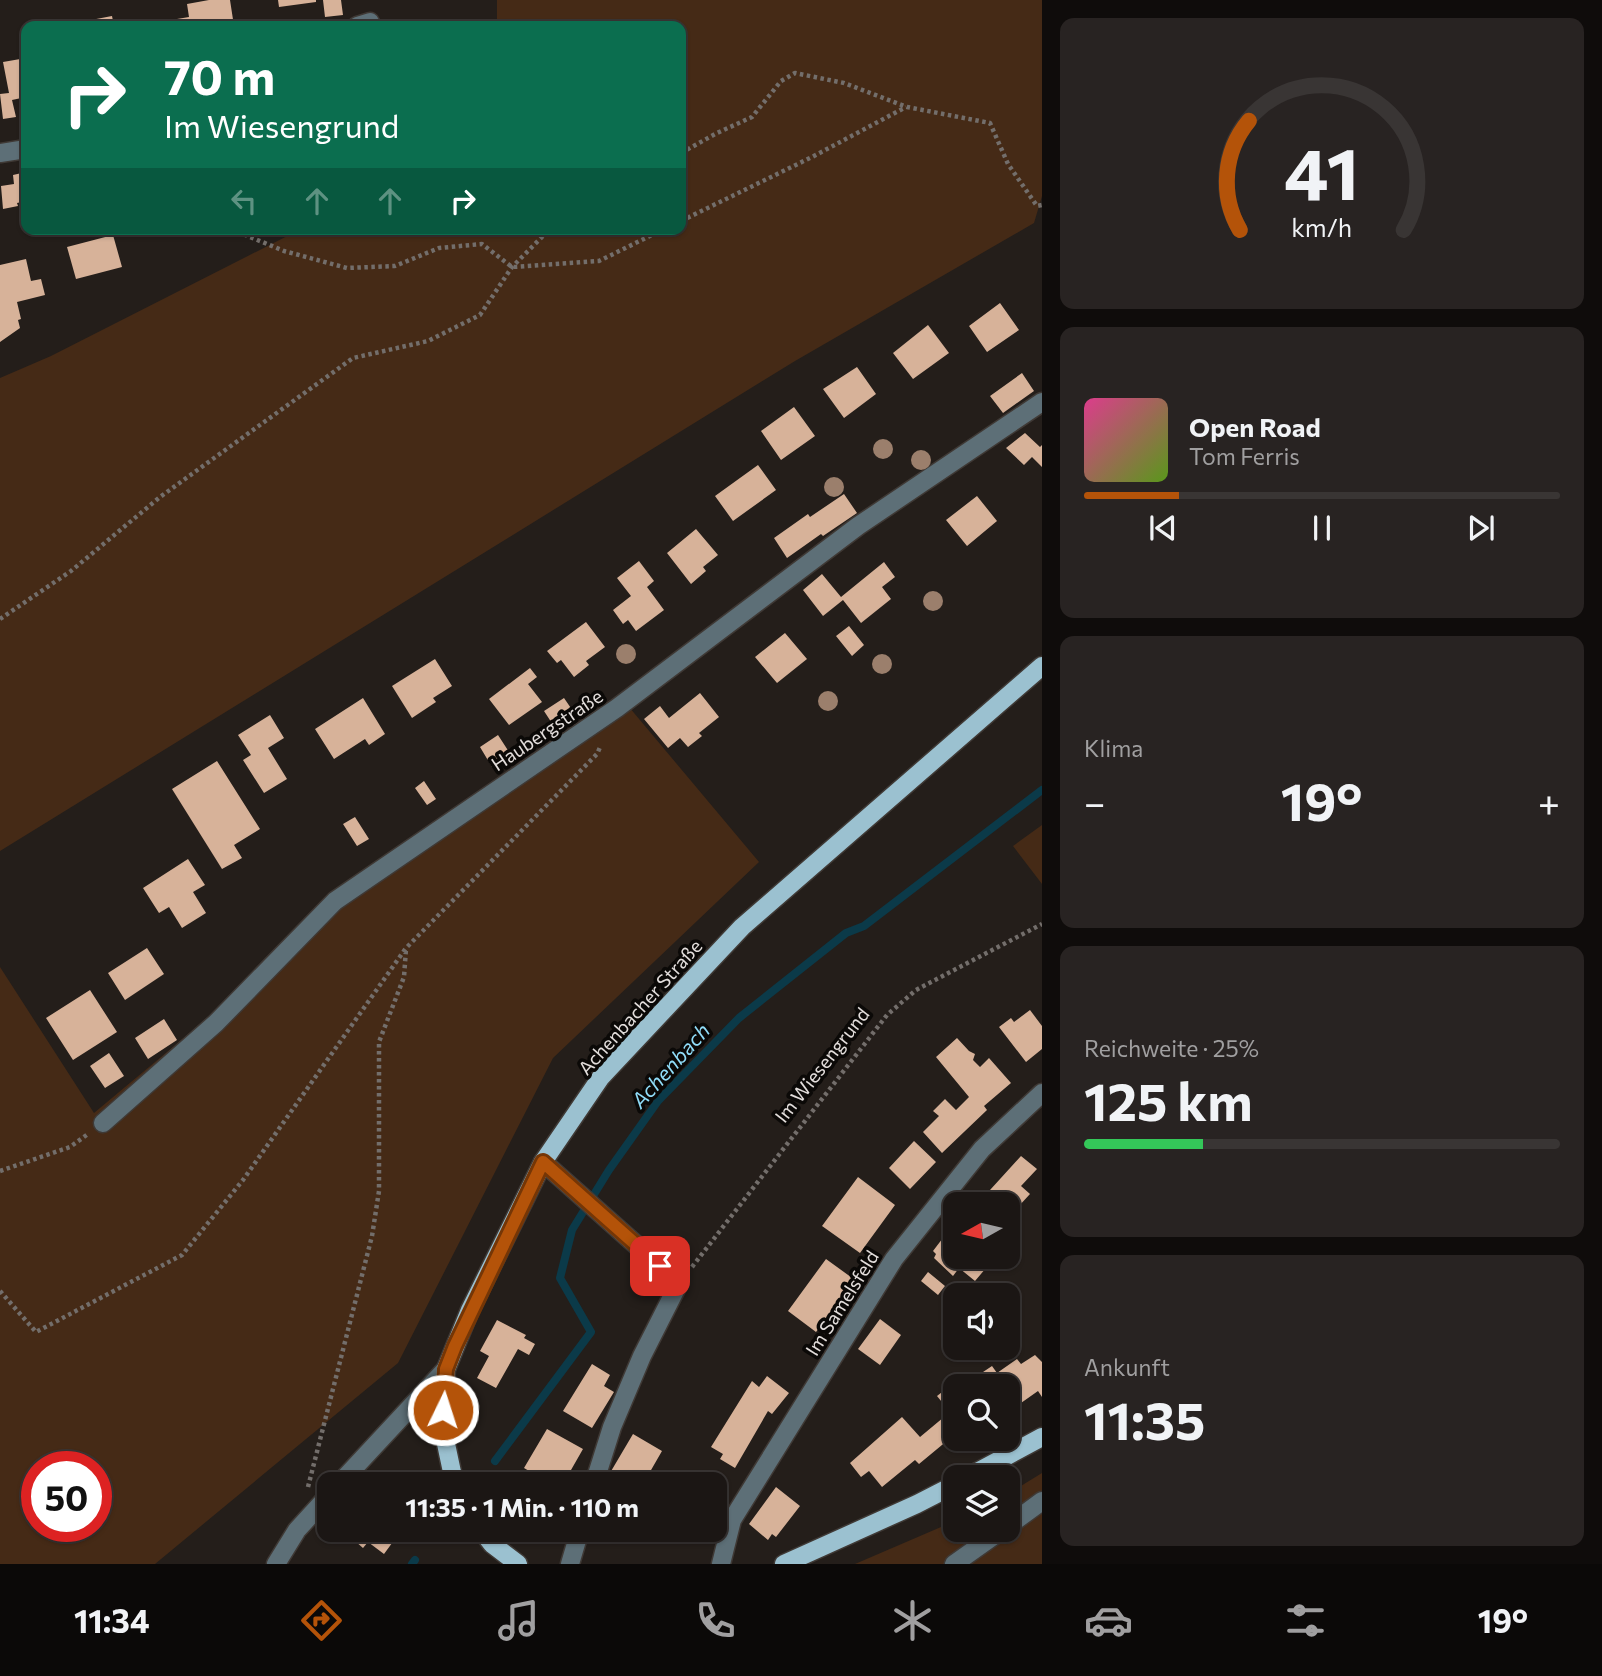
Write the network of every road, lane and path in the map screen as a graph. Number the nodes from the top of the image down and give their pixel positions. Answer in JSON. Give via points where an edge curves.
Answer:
{"nodes":[{"id":1,"x":907,"y":107,"type":"junction"},
{"id":2,"x":21,"y":150,"type":"edge"},
{"id":3,"x":686,"y":150,"type":"edge"},
{"id":4,"x":0,"y":153,"type":"edge"},
{"id":5,"x":1042,"y":205,"type":"edge"},
{"id":6,"x":686,"y":219,"type":"edge"},
{"id":7,"x":245,"y":235,"type":"edge"},
{"id":8,"x":544,"y":235,"type":"edge"},
{"id":9,"x":652,"y":235,"type":"edge"},
{"id":10,"x":512,"y":267,"type":"junction"},
{"id":11,"x":1042,"y":402,"type":"edge"},
{"id":12,"x":0,"y":619,"type":"edge"},
{"id":13,"x":1042,"y":666,"type":"edge"},
{"id":14,"x":602,"y":742,"type":"dead end"},
{"id":15,"x":1042,"y":924,"type":"edge"},
{"id":16,"x":406,"y":948,"type":"junction"},
{"id":17,"x":1042,"y":1093,"type":"edge"},
{"id":18,"x":103,"y":1123,"type":"joint"},
{"id":19,"x":543,"y":1162,"type":"junction"},
{"id":20,"x":0,"y":1171,"type":"edge"},
{"id":21,"x":679,"y":1283,"type":"junction"},
{"id":22,"x":0,"y":1291,"type":"edge"},
{"id":23,"x":446,"y":1369,"type":"junction"},
{"id":24,"x":1042,"y":1437,"type":"edge"},
{"id":25,"x":990,"y":1465,"type":"edge"},
{"id":26,"x":351,"y":1472,"type":"edge"},
{"id":27,"x":452,"y":1472,"type":"edge"},
{"id":28,"x":598,"y":1472,"type":"edge"},
{"id":29,"x":943,"y":1491,"type":"edge"},
{"id":30,"x":306,"y":1494,"type":"dead end"},
{"id":31,"x":1042,"y":1502,"type":"edge"},
{"id":32,"x":317,"y":1508,"type":"edge"},
{"id":33,"x":1020,"y":1517,"type":"edge"},
{"id":34,"x":490,"y":1542,"type":"edge"},
{"id":35,"x":576,"y":1542,"type":"edge"},
{"id":36,"x":985,"y":1542,"type":"edge"},
{"id":37,"x":276,"y":1564,"type":"edge"},
{"id":38,"x":518,"y":1564,"type":"edge"},
{"id":39,"x":570,"y":1564,"type":"edge"},
{"id":40,"x":722,"y":1564,"type":"edge"},
{"id":41,"x":784,"y":1564,"type":"edge"},
{"id":42,"x":954,"y":1564,"type":"edge"}],
"edges":[{"from":1,"to":3,"type":"path","via":[[844,83],[795,72],[781,81],[752,117]]},
{"from":1,"to":5,"type":"path","via":[[990,123],[1008,164],[1037,206]]},
{"from":1,"to":6,"type":"path"},
{"from":2,"to":4,"type":"street"},
{"from":7,"to":10,"type":"path","via":[[348,268],[395,266],[439,248],[482,244]]},
{"from":8,"to":10,"type":"path"},
{"from":9,"to":10,"type":"path","via":[[599,261]]},
{"from":10,"to":12,"type":"path","via":[[480,315],[428,341],[353,358],[160,497],[71,571]]},
{"from":11,"to":18,"type":"street","name":"Haubergstraße","via":[[858,526],[617,708],[335,901],[216,1023]]},
{"from":13,"to":19,"type":"main road","name":"Achenbacher Straße","via":[[742,927],[601,1077]]},
{"from":14,"to":16,"type":"path","via":[[597,754]]},
{"from":15,"to":21,"type":"path","name":"Im Wiesengrund","via":[[916,990],[887,1015]]},
{"from":16,"to":22,"type":"path","via":[[243,1180],[182,1255],[36,1332]]},
{"from":16,"to":30,"type":"path","via":[[404,977],[379,1042],[379,1191],[374,1225]]},
{"from":17,"to":40,"type":"street","name":"Im Samelsfeld","via":[[982,1149],[894,1259],[732,1520]]},
{"from":18,"to":20,"type":"path","via":[[69,1147]]},
{"from":19,"to":21,"type":"street"},
{"from":19,"to":23,"type":"main road","name":"Achenbacher Straße"},
{"from":21,"to":28,"type":"street","via":[[642,1356]]},
{"from":23,"to":26,"type":"street"},
{"from":23,"to":27,"type":"main road","name":"Achenbacher Straße","via":[[442,1425]]},
{"from":24,"to":25,"type":"main road"},
{"from":29,"to":41,"type":"main road"},
{"from":31,"to":33,"type":"street"},
{"from":32,"to":37,"type":"street"},
{"from":34,"to":38,"type":"main road"},
{"from":35,"to":39,"type":"street"},
{"from":36,"to":42,"type":"street"}]}
